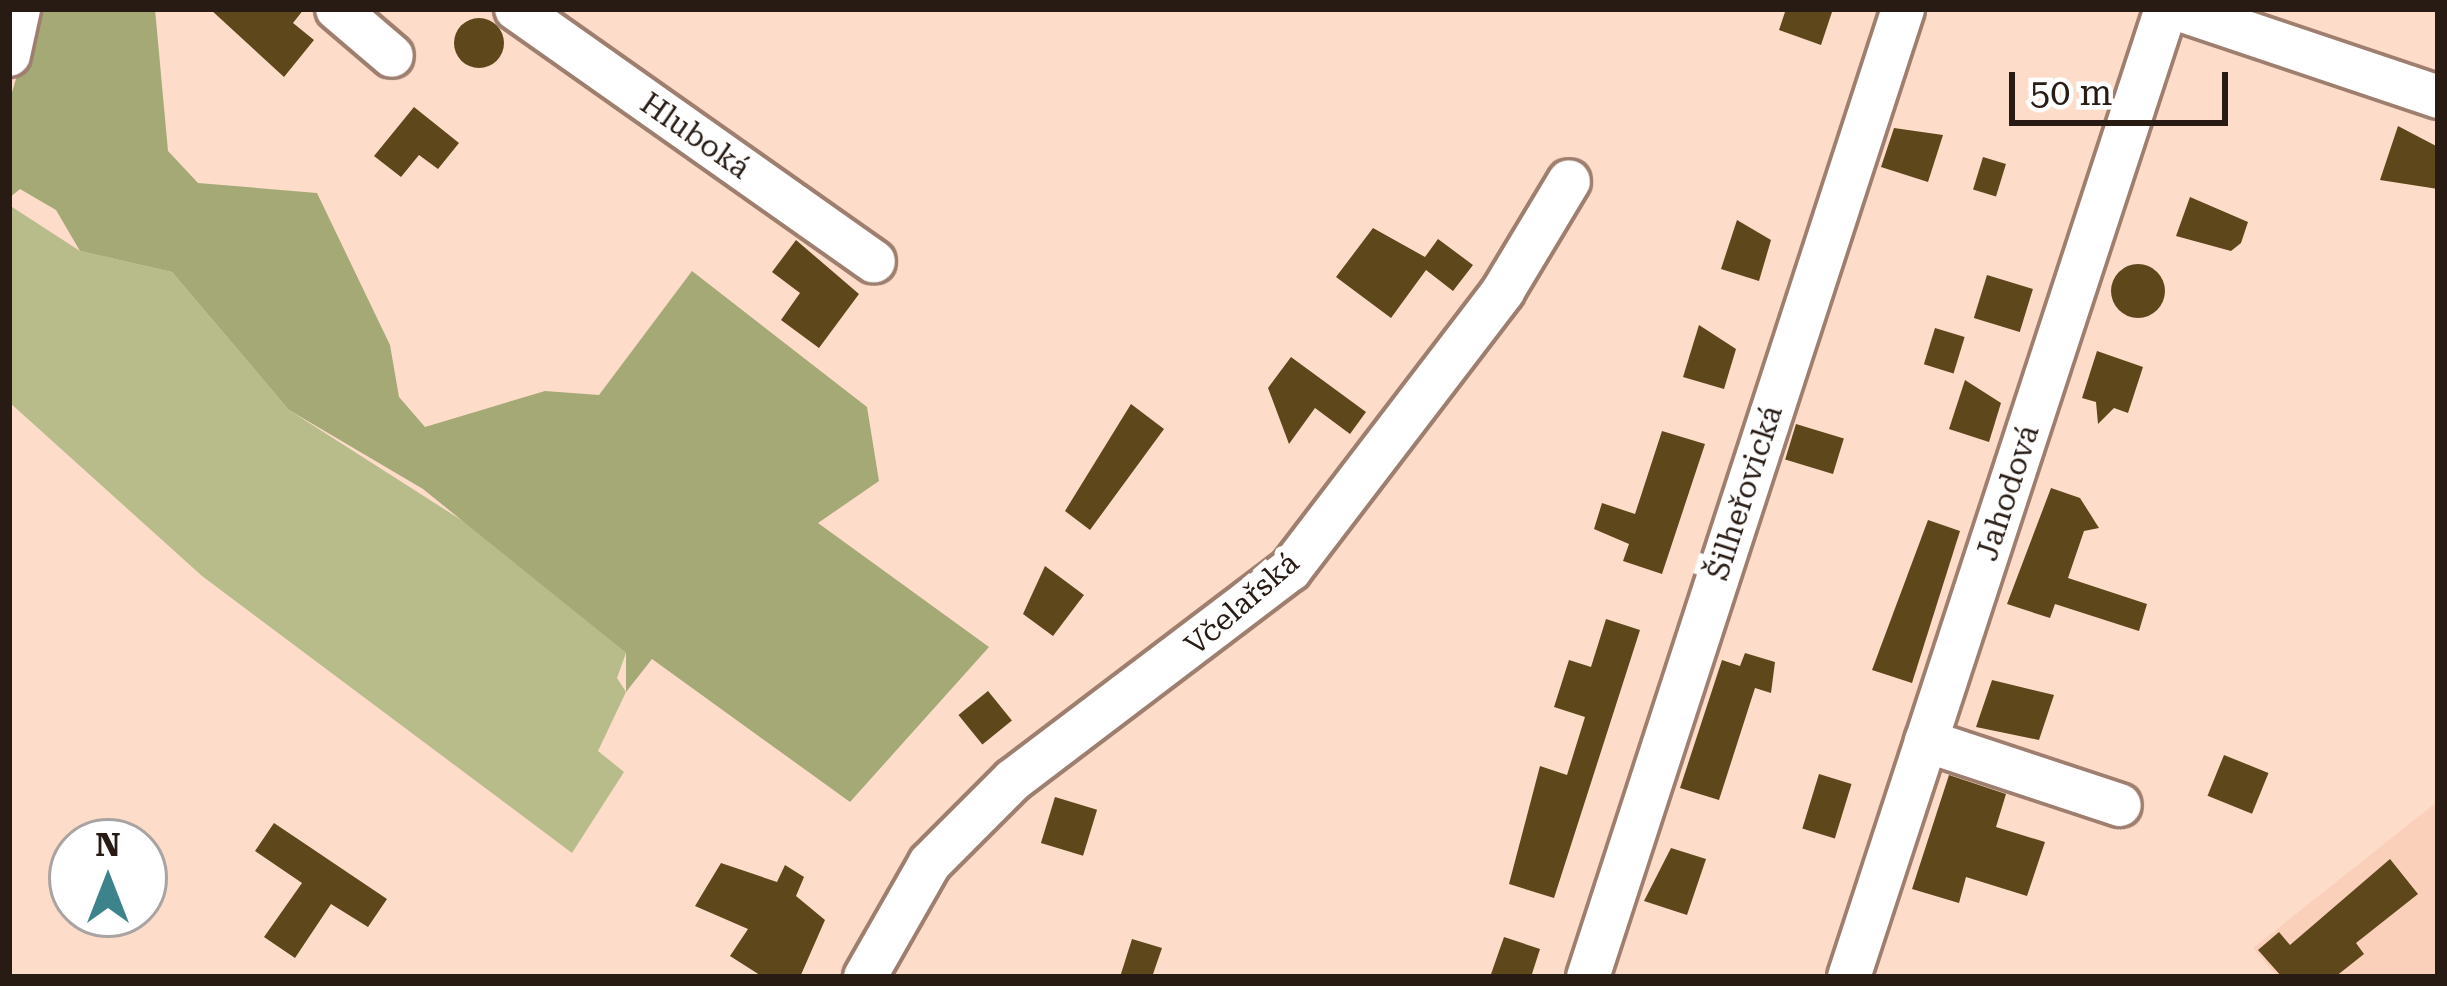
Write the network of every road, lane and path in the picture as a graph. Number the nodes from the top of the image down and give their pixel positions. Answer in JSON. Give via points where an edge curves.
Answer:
{"nodes":[{"id":1,"x":19,"y":9,"type":"edge"},
{"id":2,"x":337,"y":9,"type":"edge"},
{"id":3,"x":516,"y":9,"type":"edge"},
{"id":4,"x":1903,"y":9,"type":"edge"},
{"id":5,"x":2166,"y":9,"type":"edge"},
{"id":6,"x":2177,"y":9,"type":"edge"},
{"id":7,"x":9,"y":55,"type":"edge"},
{"id":8,"x":392,"y":56,"type":"dead end"},
{"id":9,"x":2438,"y":97,"type":"edge"},
{"id":10,"x":1569,"y":181,"type":"dead end"},
{"id":11,"x":874,"y":262,"type":"dead end"},
{"id":12,"x":1926,"y":741,"type":"junction"},
{"id":13,"x":2120,"y":805,"type":"dead end"},
{"id":14,"x":865,"y":977,"type":"edge"},
{"id":15,"x":1588,"y":977,"type":"edge"},
{"id":16,"x":1850,"y":977,"type":"edge"}],
"edges":[{"from":1,"to":7,"type":"street"},
{"from":2,"to":8,"type":"street"},
{"from":3,"to":11,"type":"street","name":"Hluboká"},
{"from":4,"to":15,"type":"street","name":"Šilheřovická"},
{"from":5,"to":12,"type":"street","name":"Jahodová"},
{"from":6,"to":9,"type":"street"},
{"from":10,"to":14,"type":"street","name":"Včelařská","via":[[1503,291],[1290,570],[1013,780],[930,863]]},
{"from":12,"to":13,"type":"street"},
{"from":12,"to":16,"type":"street","name":"Jahodová"}]}
